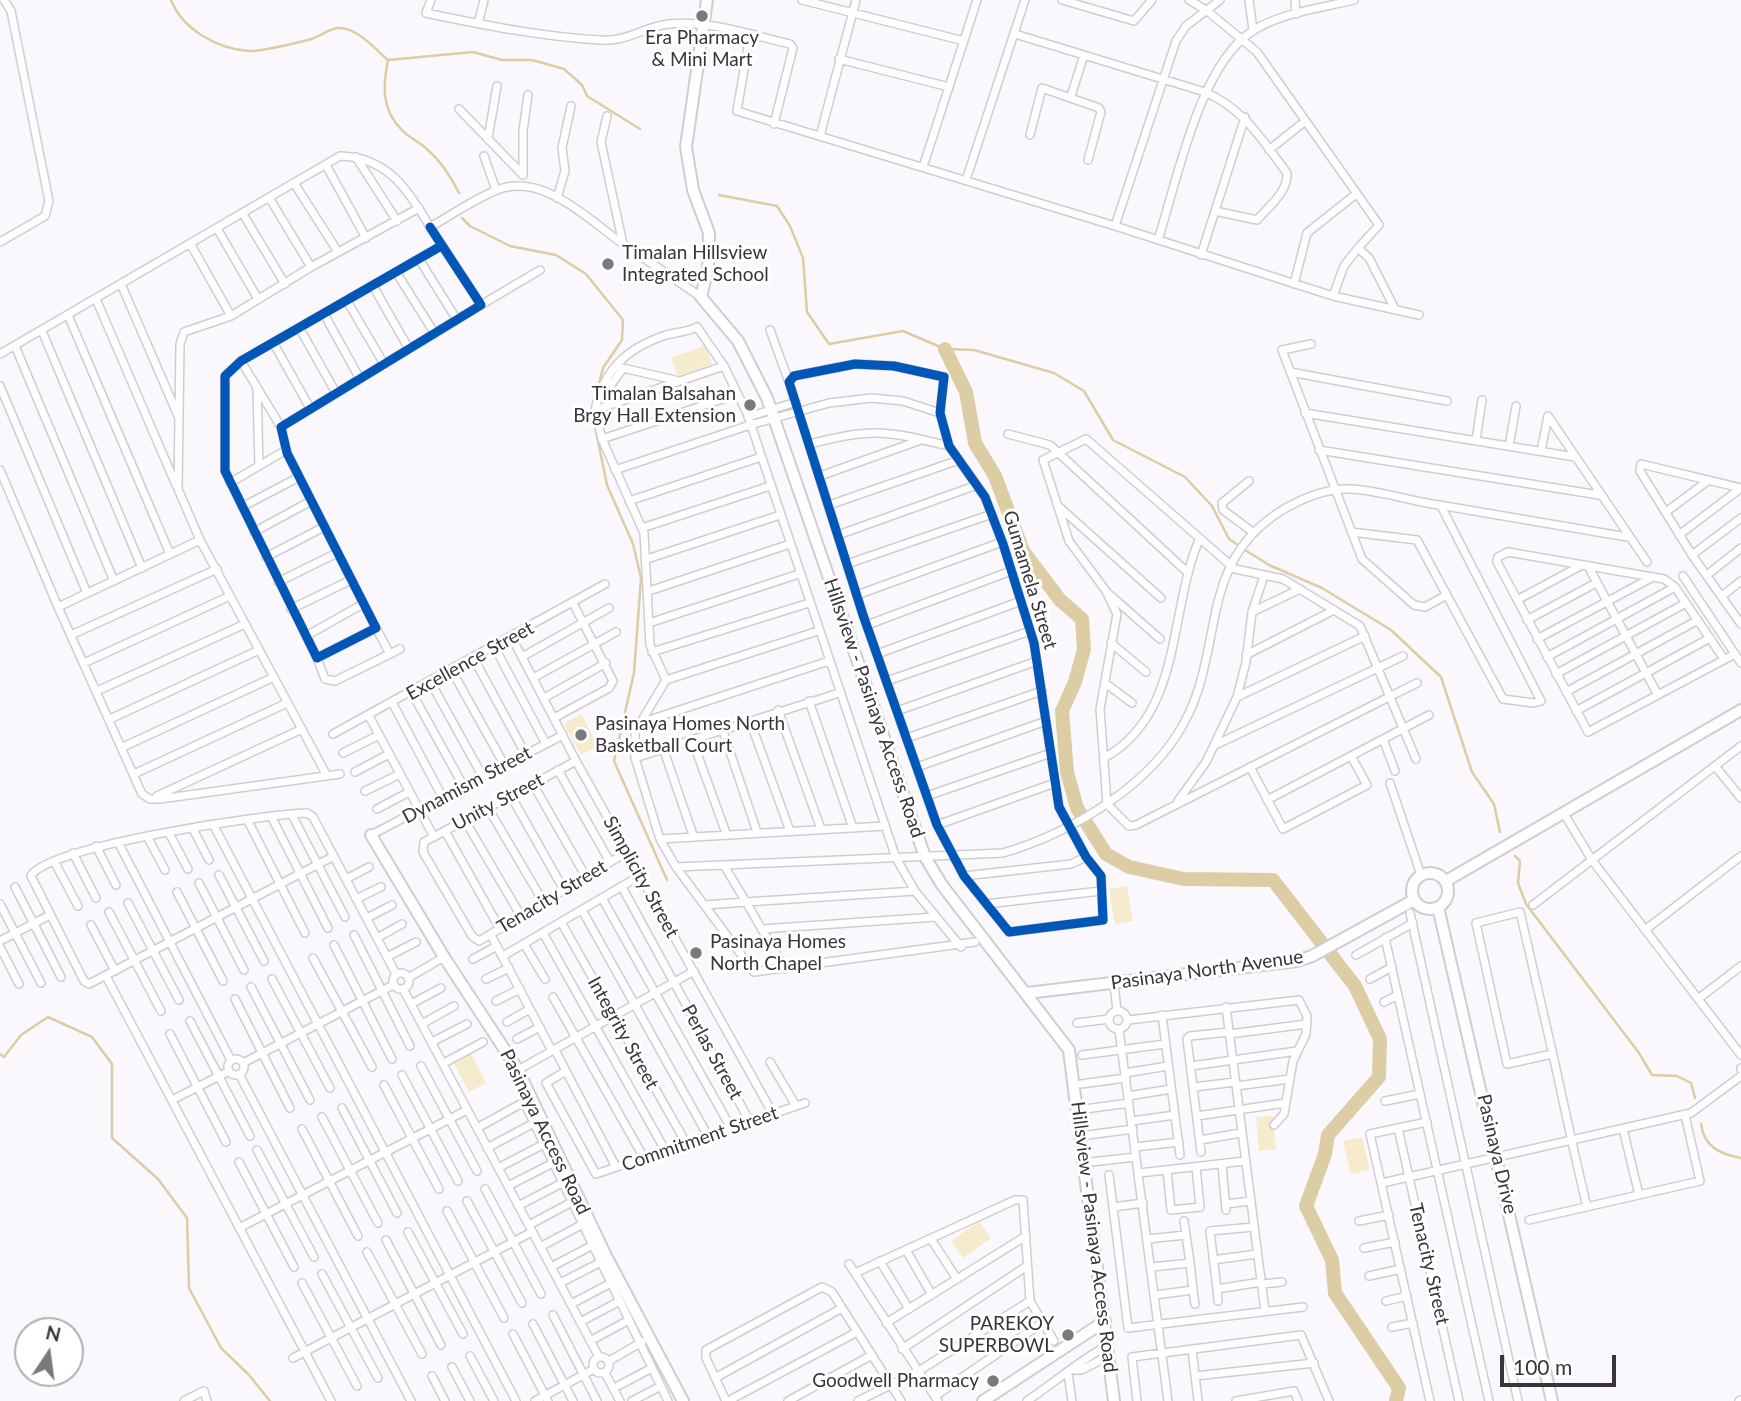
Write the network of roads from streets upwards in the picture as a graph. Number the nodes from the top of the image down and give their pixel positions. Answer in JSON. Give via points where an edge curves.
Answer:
{"nodes":[{"id":1,"x":4,"y":0,"type":"edge"},
{"id":2,"x":431,"y":0,"type":"edge"},
{"id":3,"x":484,"y":0,"type":"edge"},
{"id":4,"x":707,"y":0,"type":"edge"},
{"id":5,"x":802,"y":0,"type":"edge"},
{"id":6,"x":856,"y":0,"type":"edge"},
{"id":7,"x":1025,"y":0,"type":"edge"},
{"id":8,"x":1062,"y":0,"type":"edge"},
{"id":9,"x":1152,"y":0,"type":"edge"},
{"id":10,"x":1189,"y":0,"type":"edge"},
{"id":11,"x":1220,"y":0,"type":"edge"},
{"id":12,"x":1249,"y":0,"type":"edge"},
{"id":13,"x":1295,"y":0,"type":"edge"},
{"id":14,"x":1353,"y":0,"type":"edge"},
{"id":15,"x":974,"y":1,"type":"edge"},
{"id":16,"x":1206,"y":9,"type":"junction"},
{"id":17,"x":852,"y":13,"type":"junction"},
{"id":18,"x":1296,"y":14,"type":"junction"},
{"id":19,"x":478,"y":24,"type":"junction"},
{"id":20,"x":702,"y":24,"type":"junction"},
{"id":21,"x":1253,"y":30,"type":"junction"},
{"id":22,"x":750,"y":34,"type":"junction"},
{"id":23,"x":1015,"y":34,"type":"junction"},
{"id":24,"x":1242,"y":39,"type":"junction"},
{"id":25,"x":964,"y":41,"type":"junction"},
{"id":26,"x":1084,"y":55,"type":"junction"},
{"id":27,"x":839,"y":59,"type":"junction"},
{"id":28,"x":1161,"y":79,"type":"junction"},
{"id":29,"x":497,"y":86,"type":"dead end"},
{"id":30,"x":949,"y":87,"type":"junction"},
{"id":31,"x":1205,"y":92,"type":"junction"},
{"id":32,"x":528,"y":95,"type":"dead end"},
{"id":33,"x":1071,"y":96,"type":"junction"},
{"id":34,"x":571,"y":106,"type":"dead end"},
{"id":35,"x":459,"y":109,"type":"dead end"},
{"id":36,"x":607,"y":117,"type":"dead end"},
{"id":37,"x":1245,"y":117,"type":"junction"},
{"id":38,"x":1304,"y":122,"type":"junction"},
{"id":39,"x":774,"y":124,"type":"junction"},
{"id":40,"x":1030,"y":135,"type":"dead end"},
{"id":41,"x":820,"y":136,"type":"junction"},
{"id":42,"x":488,"y":138,"type":"junction"},
{"id":43,"x":1269,"y":150,"type":"junction"},
{"id":44,"x":355,"y":156,"type":"junction"},
{"id":45,"x":484,"y":156,"type":"dead end"},
{"id":46,"x":1088,"y":160,"type":"dead end"},
{"id":47,"x":326,"y":165,"type":"junction"},
{"id":48,"x":923,"y":167,"type":"junction"},
{"id":49,"x":523,"y":176,"type":"junction"},
{"id":50,"x":966,"y":180,"type":"junction"},
{"id":51,"x":295,"y":183,"type":"junction"},
{"id":52,"x":523,"y":186,"type":"junction"},
{"id":53,"x":496,"y":190,"type":"junction"},
{"id":54,"x":1356,"y":194,"type":"junction"},
{"id":55,"x":557,"y":198,"type":"junction"},
{"id":56,"x":270,"y":199,"type":"junction"},
{"id":57,"x":419,"y":208,"type":"junction"},
{"id":58,"x":1215,"y":211,"type":"junction"},
{"id":59,"x":243,"y":214,"type":"junction"},
{"id":60,"x":397,"y":220,"type":"junction"},
{"id":61,"x":1115,"y":226,"type":"junction"},
{"id":62,"x":430,"y":227,"type":"junction"},
{"id":63,"x":218,"y":230,"type":"junction"},
{"id":64,"x":366,"y":238,"type":"junction"},
{"id":65,"x":1158,"y":240,"type":"junction"},
{"id":66,"x":0,"y":242,"type":"edge"},
{"id":67,"x":191,"y":244,"type":"junction"},
{"id":68,"x":623,"y":244,"type":"junction"},
{"id":69,"x":441,"y":246,"type":"junction"},
{"id":70,"x":1358,"y":248,"type":"junction"},
{"id":71,"x":338,"y":252,"type":"junction"},
{"id":72,"x":1201,"y":255,"type":"junction"},
{"id":73,"x":419,"y":258,"type":"junction"},
{"id":74,"x":310,"y":267,"type":"junction"},
{"id":75,"x":540,"y":270,"type":"dead end"},
{"id":76,"x":396,"y":272,"type":"junction"},
{"id":77,"x":121,"y":284,"type":"junction"},
{"id":78,"x":285,"y":284,"type":"junction"},
{"id":79,"x":1294,"y":284,"type":"junction"},
{"id":80,"x":373,"y":286,"type":"junction"},
{"id":81,"x":1334,"y":296,"type":"junction"},
{"id":82,"x":701,"y":297,"type":"junction"},
{"id":83,"x":96,"y":299,"type":"junction"},
{"id":84,"x":258,"y":299,"type":"junction"},
{"id":85,"x":347,"y":301,"type":"junction"},
{"id":86,"x":481,"y":305,"type":"junction"},
{"id":87,"x":1395,"y":309,"type":"junction"},
{"id":88,"x":324,"y":314,"type":"junction"},
{"id":89,"x":68,"y":315,"type":"junction"},
{"id":90,"x":1419,"y":315,"type":"dead end"},
{"id":91,"x":231,"y":316,"type":"junction"},
{"id":92,"x":457,"y":320,"type":"junction"},
{"id":93,"x":300,"y":329,"type":"junction"},
{"id":94,"x":771,"y":330,"type":"dead end"},
{"id":95,"x":42,"y":331,"type":"junction"},
{"id":96,"x":435,"y":334,"type":"junction"},
{"id":97,"x":274,"y":344,"type":"junction"},
{"id":98,"x":1311,"y":344,"type":"dead end"},
{"id":99,"x":15,"y":346,"type":"junction"},
{"id":100,"x":409,"y":349,"type":"junction"},
{"id":101,"x":0,"y":354,"type":"edge"},
{"id":102,"x":240,"y":361,"type":"junction"},
{"id":103,"x":384,"y":364,"type":"junction"},
{"id":104,"x":724,"y":366,"type":"junction"},
{"id":105,"x":1290,"y":372,"type":"junction"},
{"id":106,"x":359,"y":379,"type":"junction"},
{"id":107,"x":679,"y":381,"type":"junction"},
{"id":108,"x":789,"y":382,"type":"junction"},
{"id":109,"x":0,"y":386,"type":"edge"},
{"id":110,"x":257,"y":388,"type":"junction"},
{"id":111,"x":336,"y":393,"type":"junction"},
{"id":112,"x":738,"y":394,"type":"junction"},
{"id":113,"x":1482,"y":400,"type":"dead end"},
{"id":114,"x":1447,"y":401,"type":"dead end"},
{"id":115,"x":796,"y":402,"type":"junction"},
{"id":116,"x":611,"y":403,"type":"junction"},
{"id":117,"x":1516,"y":406,"type":"dead end"},
{"id":118,"x":310,"y":408,"type":"junction"},
{"id":119,"x":595,"y":410,"type":"junction"},
{"id":120,"x":800,"y":411,"type":"junction"},
{"id":121,"x":940,"y":413,"type":"junction"},
{"id":122,"x":1305,"y":413,"type":"junction"},
{"id":123,"x":774,"y":415,"type":"junction"},
{"id":124,"x":749,"y":421,"type":"junction"},
{"id":125,"x":180,"y":422,"type":"junction"},
{"id":126,"x":281,"y":427,"type":"junction"},
{"id":127,"x":1008,"y":434,"type":"dead end"},
{"id":128,"x":602,"y":439,"type":"junction"},
{"id":129,"x":921,"y":440,"type":"junction"},
{"id":130,"x":1476,"y":440,"type":"junction"},
{"id":131,"x":810,"y":444,"type":"junction"},
{"id":132,"x":949,"y":446,"type":"junction"},
{"id":133,"x":1509,"y":446,"type":"junction"},
{"id":134,"x":286,"y":450,"type":"junction"},
{"id":135,"x":1319,"y":450,"type":"junction"},
{"id":136,"x":1541,"y":451,"type":"junction"},
{"id":137,"x":1056,"y":454,"type":"junction"},
{"id":138,"x":761,"y":457,"type":"junction"},
{"id":139,"x":1575,"y":457,"type":"junction"},
{"id":140,"x":959,"y":460,"type":"junction"},
{"id":141,"x":259,"y":466,"type":"junction"},
{"id":142,"x":0,"y":470,"type":"edge"},
{"id":143,"x":615,"y":470,"type":"junction"},
{"id":144,"x":820,"y":475,"type":"junction"},
{"id":145,"x":299,"y":477,"type":"junction"},
{"id":146,"x":1709,"y":480,"type":"junction"},
{"id":147,"x":1249,"y":481,"type":"dead end"},
{"id":148,"x":230,"y":482,"type":"junction"},
{"id":149,"x":977,"y":485,"type":"junction"},
{"id":150,"x":770,"y":486,"type":"junction"},
{"id":151,"x":1741,"y":488,"type":"edge"},
{"id":152,"x":178,"y":489,"type":"junction"},
{"id":153,"x":1335,"y":491,"type":"junction"},
{"id":154,"x":1600,"y":495,"type":"junction"},
{"id":155,"x":629,"y":500,"type":"junction"},
{"id":156,"x":311,"y":501,"type":"junction"},
{"id":157,"x":829,"y":505,"type":"junction"},
{"id":158,"x":1056,"y":505,"type":"junction"},
{"id":159,"x":1441,"y":506,"type":"junction"},
{"id":160,"x":242,"y":508,"type":"junction"},
{"id":161,"x":1666,"y":512,"type":"junction"},
{"id":162,"x":992,"y":514,"type":"junction"},
{"id":163,"x":780,"y":515,"type":"junction"},
{"id":164,"x":1741,"y":518,"type":"edge"},
{"id":165,"x":324,"y":527,"type":"junction"},
{"id":166,"x":642,"y":528,"type":"junction"},
{"id":167,"x":254,"y":532,"type":"junction"},
{"id":168,"x":1351,"y":532,"type":"junction"},
{"id":169,"x":1252,"y":534,"type":"junction"},
{"id":170,"x":838,"y":535,"type":"junction"},
{"id":171,"x":1679,"y":535,"type":"junction"},
{"id":172,"x":1627,"y":537,"type":"junction"},
{"id":173,"x":200,"y":540,"type":"junction"},
{"id":174,"x":1199,"y":540,"type":"junction"},
{"id":175,"x":1002,"y":542,"type":"junction"},
{"id":176,"x":790,"y":544,"type":"junction"},
{"id":177,"x":1741,"y":548,"type":"edge"},
{"id":178,"x":337,"y":553,"type":"junction"},
{"id":179,"x":170,"y":554,"type":"junction"},
{"id":180,"x":1692,"y":555,"type":"junction"},
{"id":181,"x":266,"y":557,"type":"junction"},
{"id":182,"x":647,"y":559,"type":"junction"},
{"id":183,"x":1647,"y":562,"type":"dead end"},
{"id":184,"x":847,"y":564,"type":"junction"},
{"id":185,"x":1230,"y":564,"type":"junction"},
{"id":186,"x":1585,"y":566,"type":"junction"},
{"id":187,"x":142,"y":568,"type":"junction"},
{"id":188,"x":217,"y":569,"type":"junction"},
{"id":189,"x":1011,"y":571,"type":"junction"},
{"id":190,"x":1186,"y":571,"type":"junction"},
{"id":191,"x":799,"y":574,"type":"junction"},
{"id":192,"x":1707,"y":575,"type":"junction"},
{"id":193,"x":1264,"y":576,"type":"junction"},
{"id":194,"x":1684,"y":576,"type":"dead end"},
{"id":195,"x":1653,"y":577,"type":"junction"},
{"id":196,"x":351,"y":580,"type":"junction"},
{"id":197,"x":114,"y":581,"type":"junction"},
{"id":198,"x":1741,"y":581,"type":"edge"},
{"id":199,"x":278,"y":582,"type":"junction"},
{"id":200,"x":1596,"y":583,"type":"junction"},
{"id":201,"x":605,"y":584,"type":"dead end"},
{"id":202,"x":1675,"y":587,"type":"junction"},
{"id":203,"x":1300,"y":589,"type":"junction"},
{"id":204,"x":649,"y":591,"type":"junction"},
{"id":205,"x":1106,"y":591,"type":"junction"},
{"id":206,"x":87,"y":593,"type":"junction"},
{"id":207,"x":857,"y":595,"type":"junction"},
{"id":208,"x":230,"y":596,"type":"junction"},
{"id":209,"x":1445,"y":596,"type":"junction"},
{"id":210,"x":1722,"y":596,"type":"junction"},
{"id":211,"x":1161,"y":598,"type":"dead end"},
{"id":212,"x":1517,"y":600,"type":"junction"},
{"id":213,"x":1021,"y":601,"type":"junction"},
{"id":214,"x":1606,"y":601,"type":"junction"},
{"id":215,"x":573,"y":603,"type":"junction"},
{"id":216,"x":808,"y":603,"type":"junction"},
{"id":217,"x":1686,"y":603,"type":"junction"},
{"id":218,"x":363,"y":604,"type":"junction"},
{"id":219,"x":58,"y":607,"type":"junction"},
{"id":220,"x":609,"y":608,"type":"dead end"},
{"id":221,"x":291,"y":609,"type":"junction"},
{"id":222,"x":1334,"y":610,"type":"junction"},
{"id":223,"x":1252,"y":612,"type":"junction"},
{"id":224,"x":1616,"y":619,"type":"junction"},
{"id":225,"x":1740,"y":619,"type":"edge"},
{"id":226,"x":1527,"y":620,"type":"junction"},
{"id":227,"x":1698,"y":620,"type":"junction"},
{"id":228,"x":583,"y":622,"type":"junction"},
{"id":229,"x":245,"y":624,"type":"junction"},
{"id":230,"x":649,"y":624,"type":"junction"},
{"id":231,"x":867,"y":625,"type":"junction"},
{"id":232,"x":376,"y":628,"type":"junction"},
{"id":233,"x":818,"y":631,"type":"junction"},
{"id":234,"x":1030,"y":631,"type":"junction"},
{"id":235,"x":616,"y":632,"type":"dead end"},
{"id":236,"x":71,"y":635,"type":"junction"},
{"id":237,"x":306,"y":636,"type":"junction"},
{"id":238,"x":1365,"y":636,"type":"junction"},
{"id":239,"x":1626,"y":636,"type":"junction"},
{"id":240,"x":512,"y":638,"type":"junction"},
{"id":241,"x":1710,"y":638,"type":"junction"},
{"id":242,"x":1160,"y":639,"type":"dead end"},
{"id":243,"x":1537,"y":639,"type":"junction"},
{"id":244,"x":1111,"y":643,"type":"junction"},
{"id":245,"x":595,"y":644,"type":"junction"},
{"id":246,"x":495,"y":648,"type":"junction"},
{"id":247,"x":400,"y":649,"type":"dead end"},
{"id":248,"x":259,"y":650,"type":"junction"},
{"id":249,"x":652,"y":652,"type":"junction"},
{"id":250,"x":1735,"y":653,"type":"junction"},
{"id":251,"x":390,"y":654,"type":"junction"},
{"id":252,"x":877,"y":654,"type":"junction"},
{"id":253,"x":1636,"y":654,"type":"junction"},
{"id":254,"x":1246,"y":656,"type":"junction"},
{"id":255,"x":1403,"y":656,"type":"dead end"},
{"id":256,"x":522,"y":657,"type":"junction"},
{"id":257,"x":1547,"y":657,"type":"junction"},
{"id":258,"x":317,"y":658,"type":"junction"},
{"id":259,"x":474,"y":659,"type":"junction"},
{"id":260,"x":1724,"y":659,"type":"junction"},
{"id":261,"x":829,"y":661,"type":"junction"},
{"id":262,"x":1037,"y":661,"type":"junction"},
{"id":263,"x":84,"y":663,"type":"junction"},
{"id":264,"x":606,"y":663,"type":"junction"},
{"id":265,"x":1741,"y":663,"type":"edge"},
{"id":266,"x":1377,"y":667,"type":"junction"},
{"id":267,"x":452,"y":671,"type":"junction"},
{"id":268,"x":1146,"y":672,"type":"dead end"},
{"id":269,"x":1646,"y":673,"type":"junction"},
{"id":270,"x":1556,"y":674,"type":"junction"},
{"id":271,"x":274,"y":677,"type":"junction"},
{"id":272,"x":533,"y":678,"type":"junction"},
{"id":273,"x":666,"y":680,"type":"junction"},
{"id":274,"x":887,"y":681,"type":"junction"},
{"id":275,"x":1105,"y":682,"type":"junction"},
{"id":276,"x":431,"y":683,"type":"junction"},
{"id":277,"x":1417,"y":683,"type":"dead end"},
{"id":278,"x":96,"y":691,"type":"junction"},
{"id":279,"x":1042,"y":691,"type":"junction"},
{"id":280,"x":1566,"y":692,"type":"junction"},
{"id":281,"x":412,"y":693,"type":"junction"},
{"id":282,"x":839,"y":693,"type":"junction"},
{"id":283,"x":1658,"y":695,"type":"junction"},
{"id":284,"x":1237,"y":697,"type":"junction"},
{"id":285,"x":1388,"y":697,"type":"junction"},
{"id":286,"x":544,"y":698,"type":"junction"},
{"id":287,"x":809,"y":701,"type":"junction"},
{"id":288,"x":288,"y":703,"type":"junction"},
{"id":289,"x":1132,"y":703,"type":"dead end"},
{"id":290,"x":393,"y":704,"type":"junction"},
{"id":291,"x":778,"y":710,"type":"junction"},
{"id":292,"x":1741,"y":710,"type":"edge"},
{"id":293,"x":897,"y":711,"type":"junction"},
{"id":294,"x":1576,"y":711,"type":"junction"},
{"id":295,"x":1429,"y":715,"type":"dead end"},
{"id":296,"x":369,"y":716,"type":"junction"},
{"id":297,"x":110,"y":719,"type":"junction"},
{"id":298,"x":554,"y":719,"type":"junction"},
{"id":299,"x":750,"y":721,"type":"junction"},
{"id":300,"x":1046,"y":721,"type":"junction"},
{"id":301,"x":639,"y":723,"type":"junction"},
{"id":302,"x":302,"y":729,"type":"junction"},
{"id":303,"x":1402,"y":730,"type":"junction"},
{"id":304,"x":723,"y":731,"type":"junction"},
{"id":305,"x":333,"y":734,"type":"dead end"},
{"id":306,"x":379,"y":735,"type":"junction"},
{"id":307,"x":563,"y":735,"type":"junction"},
{"id":308,"x":907,"y":738,"type":"junction"},
{"id":309,"x":1383,"y":740,"type":"junction"},
{"id":310,"x":692,"y":742,"type":"junction"},
{"id":311,"x":546,"y":744,"type":"junction"},
{"id":312,"x":1214,"y":745,"type":"junction"},
{"id":313,"x":1741,"y":746,"type":"edge"},
{"id":314,"x":123,"y":747,"type":"junction"},
{"id":315,"x":664,"y":751,"type":"junction"},
{"id":316,"x":343,"y":753,"type":"dead end"},
{"id":317,"x":1051,"y":753,"type":"junction"},
{"id":318,"x":389,"y":754,"type":"junction"},
{"id":319,"x":526,"y":755,"type":"junction"},
{"id":320,"x":1351,"y":756,"type":"junction"},
{"id":321,"x":635,"y":758,"type":"junction"},
{"id":322,"x":1104,"y":758,"type":"junction"},
{"id":323,"x":1416,"y":759,"type":"dead end"},
{"id":324,"x":576,"y":761,"type":"junction"},
{"id":325,"x":505,"y":766,"type":"junction"},
{"id":326,"x":1715,"y":766,"type":"junction"},
{"id":327,"x":917,"y":767,"type":"junction"},
{"id":328,"x":1250,"y":767,"type":"junction"},
{"id":329,"x":558,"y":770,"type":"junction"},
{"id":330,"x":1395,"y":771,"type":"dead end"},
{"id":331,"x":355,"y":772,"type":"dead end"},
{"id":332,"x":134,"y":774,"type":"junction"},
{"id":333,"x":326,"y":774,"type":"junction"},
{"id":334,"x":340,"y":774,"type":"dead end"},
{"id":335,"x":400,"y":774,"type":"junction"},
{"id":336,"x":483,"y":777,"type":"junction"},
{"id":337,"x":533,"y":783,"type":"junction"},
{"id":338,"x":1055,"y":783,"type":"junction"},
{"id":339,"x":1391,"y":783,"type":"dead end"},
{"id":340,"x":464,"y":788,"type":"junction"},
{"id":341,"x":365,"y":791,"type":"dead end"},
{"id":342,"x":410,"y":792,"type":"junction"},
{"id":343,"x":511,"y":796,"type":"junction"},
{"id":344,"x":928,"y":796,"type":"junction"},
{"id":345,"x":443,"y":798,"type":"junction"},
{"id":346,"x":1741,"y":798,"type":"edge"},
{"id":347,"x":150,"y":799,"type":"junction"},
{"id":348,"x":1267,"y":800,"type":"junction"},
{"id":349,"x":1107,"y":804,"type":"junction"},
{"id":350,"x":1176,"y":804,"type":"junction"},
{"id":351,"x":488,"y":808,"type":"junction"},
{"id":352,"x":377,"y":809,"type":"dead end"},
{"id":353,"x":419,"y":811,"type":"junction"},
{"id":354,"x":1563,"y":812,"type":"junction"},
{"id":355,"x":292,"y":814,"type":"junction"},
{"id":356,"x":272,"y":818,"type":"junction"},
{"id":357,"x":464,"y":819,"type":"junction"},
{"id":358,"x":248,"y":821,"type":"junction"},
{"id":359,"x":1072,"y":822,"type":"junction"},
{"id":360,"x":937,"y":825,"type":"junction"},
{"id":361,"x":214,"y":826,"type":"junction"},
{"id":362,"x":885,"y":826,"type":"junction"},
{"id":363,"x":853,"y":828,"type":"junction"},
{"id":364,"x":193,"y":829,"type":"junction"},
{"id":365,"x":821,"y":829,"type":"junction"},
{"id":366,"x":444,"y":831,"type":"junction"},
{"id":367,"x":790,"y":831,"type":"junction"},
{"id":368,"x":757,"y":832,"type":"junction"},
{"id":369,"x":169,"y":833,"type":"junction"},
{"id":370,"x":726,"y":833,"type":"junction"},
{"id":371,"x":371,"y":835,"type":"joint"},
{"id":372,"x":692,"y":835,"type":"junction"},
{"id":373,"x":147,"y":836,"type":"junction"},
{"id":374,"x":434,"y":837,"type":"junction"},
{"id":375,"x":660,"y":838,"type":"junction"},
{"id":376,"x":118,"y":842,"type":"junction"},
{"id":377,"x":96,"y":846,"type":"junction"},
{"id":378,"x":627,"y":852,"type":"junction"},
{"id":379,"x":73,"y":853,"type":"junction"},
{"id":380,"x":334,"y":856,"type":"junction"},
{"id":381,"x":952,"y":856,"type":"junction"},
{"id":382,"x":1086,"y":856,"type":"junction"},
{"id":383,"x":1741,"y":856,"type":"edge"},
{"id":384,"x":925,"y":857,"type":"junction"},
{"id":385,"x":896,"y":858,"type":"junction"},
{"id":386,"x":209,"y":860,"type":"dead end"},
{"id":387,"x":1592,"y":860,"type":"junction"},
{"id":388,"x":54,"y":861,"type":"junction"},
{"id":389,"x":610,"y":862,"type":"junction"},
{"id":390,"x":318,"y":864,"type":"junction"},
{"id":391,"x":369,"y":867,"type":"dead end"},
{"id":392,"x":676,"y":867,"type":"junction"},
{"id":393,"x":725,"y":867,"type":"junction"},
{"id":394,"x":187,"y":869,"type":"dead end"},
{"id":395,"x":165,"y":870,"type":"dead end"},
{"id":396,"x":301,"y":874,"type":"junction"},
{"id":397,"x":219,"y":875,"type":"dead end"},
{"id":398,"x":1421,"y":875,"type":"junction"},
{"id":399,"x":641,"y":876,"type":"junction"},
{"id":400,"x":964,"y":876,"type":"junction"},
{"id":401,"x":586,"y":877,"type":"junction"},
{"id":402,"x":346,"y":879,"type":"junction"},
{"id":403,"x":1446,"y":881,"type":"junction"},
{"id":404,"x":199,"y":883,"type":"dead end"},
{"id":405,"x":280,"y":884,"type":"junction"},
{"id":406,"x":116,"y":885,"type":"dead end"},
{"id":407,"x":15,"y":887,"type":"dead end"},
{"id":408,"x":381,"y":887,"type":"dead end"},
{"id":409,"x":622,"y":887,"type":"junction"},
{"id":410,"x":564,"y":890,"type":"junction"},
{"id":411,"x":915,"y":891,"type":"junction"},
{"id":412,"x":1101,"y":891,"type":"junction"},
{"id":413,"x":177,"y":892,"type":"dead end"},
{"id":414,"x":96,"y":898,"type":"dead end"},
{"id":415,"x":602,"y":898,"type":"junction"},
{"id":416,"x":251,"y":899,"type":"junction"},
{"id":417,"x":356,"y":899,"type":"junction"},
{"id":418,"x":1414,"y":900,"type":"junction"},
{"id":419,"x":746,"y":902,"type":"junction"},
{"id":420,"x":128,"y":903,"type":"dead end"},
{"id":421,"x":544,"y":903,"type":"junction"},
{"id":422,"x":0,"y":904,"type":"edge"},
{"id":423,"x":986,"y":904,"type":"junction"},
{"id":424,"x":392,"y":905,"type":"dead end"},
{"id":425,"x":705,"y":905,"type":"junction"},
{"id":426,"x":1532,"y":905,"type":"dead end"},
{"id":427,"x":78,"y":906,"type":"dead end"},
{"id":428,"x":236,"y":907,"type":"junction"},
{"id":429,"x":1438,"y":907,"type":"junction"},
{"id":430,"x":582,"y":910,"type":"junction"},
{"id":431,"x":110,"y":912,"type":"dead end"},
{"id":432,"x":1410,"y":913,"type":"dead end"},
{"id":433,"x":50,"y":915,"type":"junction"},
{"id":434,"x":521,"y":916,"type":"junction"},
{"id":435,"x":217,"y":917,"type":"junction"},
{"id":436,"x":345,"y":917,"type":"dead end"},
{"id":437,"x":935,"y":917,"type":"junction"},
{"id":438,"x":366,"y":918,"type":"junction"},
{"id":439,"x":561,"y":922,"type":"junction"},
{"id":440,"x":34,"y":923,"type":"junction"},
{"id":441,"x":1413,"y":923,"type":"junction"},
{"id":442,"x":402,"y":924,"type":"dead end"},
{"id":443,"x":91,"y":925,"type":"dead end"},
{"id":444,"x":196,"y":928,"type":"junction"},
{"id":445,"x":328,"y":928,"type":"dead end"},
{"id":446,"x":500,"y":929,"type":"junction"},
{"id":447,"x":762,"y":929,"type":"junction"},
{"id":448,"x":1645,"y":930,"type":"junction"},
{"id":449,"x":15,"y":933,"type":"junction"},
{"id":450,"x":305,"y":933,"type":"dead end"},
{"id":451,"x":543,"y":933,"type":"junction"},
{"id":452,"x":354,"y":935,"type":"dead end"},
{"id":453,"x":491,"y":935,"type":"junction"},
{"id":454,"x":377,"y":938,"type":"junction"},
{"id":455,"x":1385,"y":938,"type":"junction"},
{"id":456,"x":0,"y":941,"type":"edge"},
{"id":457,"x":476,"y":941,"type":"joint"},
{"id":458,"x":170,"y":942,"type":"junction"},
{"id":459,"x":416,"y":942,"type":"dead end"},
{"id":460,"x":975,"y":943,"type":"dead end"},
{"id":461,"x":524,"y":944,"type":"junction"},
{"id":462,"x":334,"y":945,"type":"dead end"},
{"id":463,"x":497,"y":946,"type":"junction"},
{"id":464,"x":0,"y":947,"type":"edge"},
{"id":465,"x":961,"y":947,"type":"junction"},
{"id":466,"x":153,"y":951,"type":"junction"},
{"id":467,"x":1356,"y":955,"type":"dead end"},
{"id":468,"x":503,"y":956,"type":"junction"},
{"id":469,"x":387,"y":957,"type":"junction"},
{"id":470,"x":444,"y":957,"type":"junction"},
{"id":471,"x":313,"y":958,"type":"dead end"},
{"id":472,"x":473,"y":959,"type":"dead end"},
{"id":473,"x":135,"y":960,"type":"junction"},
{"id":474,"x":264,"y":961,"type":"dead end"},
{"id":475,"x":1741,"y":966,"type":"edge"},
{"id":476,"x":1392,"y":967,"type":"junction"},
{"id":477,"x":509,"y":968,"type":"junction"},
{"id":478,"x":785,"y":969,"type":"junction"},
{"id":479,"x":244,"y":970,"type":"dead end"},
{"id":480,"x":115,"y":971,"type":"junction"},
{"id":481,"x":694,"y":971,"type":"junction"},
{"id":482,"x":396,"y":974,"type":"junction"},
{"id":483,"x":106,"y":976,"type":"junction"},
{"id":484,"x":61,"y":977,"type":"dead end"},
{"id":485,"x":408,"y":978,"type":"junction"},
{"id":486,"x":272,"y":979,"type":"dead end"},
{"id":487,"x":486,"y":979,"type":"dead end"},
{"id":488,"x":545,"y":979,"type":"dead end"},
{"id":489,"x":1370,"y":979,"type":"dead end"},
{"id":490,"x":223,"y":981,"type":"dead end"},
{"id":491,"x":41,"y":983,"type":"dead end"},
{"id":492,"x":674,"y":983,"type":"junction"},
{"id":493,"x":1114,"y":983,"type":"junction"},
{"id":494,"x":19,"y":984,"type":"dead end"},
{"id":495,"x":393,"y":985,"type":"junction"},
{"id":496,"x":251,"y":988,"type":"dead end"},
{"id":497,"x":441,"y":988,"type":"dead end"},
{"id":498,"x":403,"y":989,"type":"junction"},
{"id":499,"x":520,"y":989,"type":"junction"},
{"id":500,"x":382,"y":991,"type":"junction"},
{"id":501,"x":656,"y":993,"type":"junction"},
{"id":502,"x":1027,"y":993,"type":"junction"},
{"id":503,"x":1398,"y":995,"type":"junction"},
{"id":504,"x":553,"y":997,"type":"dead end"},
{"id":505,"x":235,"y":999,"type":"dead end"},
{"id":506,"x":1698,"y":999,"type":"junction"},
{"id":507,"x":178,"y":1000,"type":"dead end"},
{"id":508,"x":496,"y":1000,"type":"dead end"},
{"id":509,"x":362,"y":1001,"type":"junction"},
{"id":510,"x":1384,"y":1003,"type":"dead end"},
{"id":511,"x":411,"y":1004,"type":"junction"},
{"id":512,"x":635,"y":1005,"type":"junction"},
{"id":513,"x":454,"y":1006,"type":"dead end"},
{"id":514,"x":1226,"y":1007,"type":"junction"},
{"id":515,"x":530,"y":1009,"type":"junction"},
{"id":516,"x":161,"y":1010,"type":"dead end"},
{"id":517,"x":1117,"y":1011,"type":"junction"},
{"id":518,"x":342,"y":1012,"type":"junction"},
{"id":519,"x":1162,"y":1015,"type":"junction"},
{"id":520,"x":614,"y":1017,"type":"junction"},
{"id":521,"x":1109,"y":1019,"type":"junction"},
{"id":522,"x":1128,"y":1020,"type":"junction"},
{"id":523,"x":190,"y":1021,"type":"dead end"},
{"id":524,"x":507,"y":1022,"type":"dead end"},
{"id":525,"x":1077,"y":1023,"type":"dead end"},
{"id":526,"x":422,"y":1024,"type":"junction"},
{"id":527,"x":467,"y":1024,"type":"dead end"},
{"id":528,"x":1307,"y":1024,"type":"junction"},
{"id":529,"x":316,"y":1025,"type":"junction"},
{"id":530,"x":540,"y":1027,"type":"junction"},
{"id":531,"x":596,"y":1027,"type":"junction"},
{"id":532,"x":1119,"y":1030,"type":"junction"},
{"id":533,"x":1229,"y":1033,"type":"junction"},
{"id":534,"x":170,"y":1034,"type":"dead end"},
{"id":535,"x":301,"y":1034,"type":"junction"},
{"id":536,"x":577,"y":1038,"type":"junction"},
{"id":537,"x":517,"y":1039,"type":"dead end"},
{"id":538,"x":432,"y":1042,"type":"junction"},
{"id":539,"x":483,"y":1042,"type":"dead end"},
{"id":540,"x":281,"y":1044,"type":"junction"},
{"id":541,"x":1165,"y":1044,"type":"junction"},
{"id":542,"x":410,"y":1046,"type":"dead end"},
{"id":543,"x":1122,"y":1050,"type":"junction"},
{"id":544,"x":554,"y":1051,"type":"junction"},
{"id":545,"x":1297,"y":1051,"type":"junction"},
{"id":546,"x":262,"y":1053,"type":"junction"},
{"id":547,"x":1552,"y":1054,"type":"junction"},
{"id":548,"x":1082,"y":1055,"type":"dead end"},
{"id":549,"x":1741,"y":1055,"type":"edge"},
{"id":550,"x":392,"y":1059,"type":"dead end"},
{"id":551,"x":232,"y":1060,"type":"junction"},
{"id":552,"x":1233,"y":1061,"type":"junction"},
{"id":553,"x":770,"y":1062,"type":"dead end"},
{"id":554,"x":243,"y":1063,"type":"junction"},
{"id":555,"x":444,"y":1063,"type":"junction"},
{"id":556,"x":421,"y":1066,"type":"dead end"},
{"id":557,"x":1168,"y":1066,"type":"junction"},
{"id":558,"x":1191,"y":1066,"type":"junction"},
{"id":559,"x":372,"y":1067,"type":"dead end"},
{"id":560,"x":518,"y":1070,"type":"junction"},
{"id":561,"x":229,"y":1071,"type":"junction"},
{"id":562,"x":566,"y":1071,"type":"junction"},
{"id":563,"x":239,"y":1074,"type":"junction"},
{"id":564,"x":402,"y":1075,"type":"dead end"},
{"id":565,"x":1126,"y":1075,"type":"junction"},
{"id":566,"x":219,"y":1076,"type":"junction"},
{"id":567,"x":1741,"y":1076,"type":"edge"},
{"id":568,"x":1290,"y":1079,"type":"junction"},
{"id":569,"x":1081,"y":1084,"type":"dead end"},
{"id":570,"x":1235,"y":1084,"type":"junction"},
{"id":571,"x":384,"y":1085,"type":"dead end"},
{"id":572,"x":198,"y":1087,"type":"junction"},
{"id":573,"x":1194,"y":1087,"type":"junction"},
{"id":574,"x":330,"y":1088,"type":"dead end"},
{"id":575,"x":1171,"y":1089,"type":"junction"},
{"id":576,"x":1420,"y":1094,"type":"junction"},
{"id":577,"x":1129,"y":1099,"type":"junction"},
{"id":578,"x":172,"y":1100,"type":"junction"},
{"id":579,"x":310,"y":1100,"type":"dead end"},
{"id":580,"x":1385,"y":1101,"type":"dead end"},
{"id":581,"x":805,"y":1103,"type":"dead end"},
{"id":582,"x":1285,"y":1103,"type":"junction"},
{"id":583,"x":796,"y":1106,"type":"junction"},
{"id":584,"x":290,"y":1108,"type":"dead end"},
{"id":585,"x":342,"y":1108,"type":"dead end"},
{"id":586,"x":1085,"y":1109,"type":"dead end"},
{"id":587,"x":467,"y":1110,"type":"junction"},
{"id":588,"x":1238,"y":1110,"type":"junction"},
{"id":589,"x":774,"y":1114,"type":"junction"},
{"id":590,"x":1175,"y":1115,"type":"junction"},
{"id":591,"x":1685,"y":1115,"type":"junction"},
{"id":592,"x":1197,"y":1116,"type":"junction"},
{"id":593,"x":322,"y":1117,"type":"dead end"},
{"id":594,"x":450,"y":1119,"type":"junction"},
{"id":595,"x":750,"y":1122,"type":"junction"},
{"id":596,"x":1427,"y":1122,"type":"junction"},
{"id":597,"x":534,"y":1123,"type":"junction"},
{"id":598,"x":1132,"y":1125,"type":"junction"},
{"id":599,"x":1274,"y":1125,"type":"dead end"},
{"id":600,"x":477,"y":1128,"type":"junction"},
{"id":601,"x":731,"y":1128,"type":"junction"},
{"id":602,"x":1398,"y":1128,"type":"junction"},
{"id":603,"x":302,"y":1129,"type":"dead end"},
{"id":604,"x":430,"y":1129,"type":"junction"},
{"id":605,"x":1623,"y":1129,"type":"junction"},
{"id":606,"x":1241,"y":1133,"type":"junction"},
{"id":607,"x":1088,"y":1135,"type":"dead end"},
{"id":608,"x":250,"y":1136,"type":"dead end"},
{"id":609,"x":708,"y":1136,"type":"junction"},
{"id":610,"x":412,"y":1139,"type":"junction"},
{"id":611,"x":1200,"y":1140,"type":"junction"},
{"id":612,"x":1572,"y":1140,"type":"junction"},
{"id":613,"x":226,"y":1142,"type":"dead end"},
{"id":614,"x":1179,"y":1142,"type":"junction"},
{"id":615,"x":686,"y":1143,"type":"junction"},
{"id":616,"x":544,"y":1144,"type":"junction"},
{"id":617,"x":1135,"y":1147,"type":"junction"},
{"id":618,"x":487,"y":1148,"type":"junction"},
{"id":619,"x":257,"y":1150,"type":"dead end"},
{"id":620,"x":665,"y":1150,"type":"junction"},
{"id":621,"x":384,"y":1153,"type":"junction"},
{"id":622,"x":1201,"y":1153,"type":"dead end"},
{"id":623,"x":1180,"y":1155,"type":"dead end"},
{"id":624,"x":1136,"y":1157,"type":"junction"},
{"id":625,"x":1498,"y":1157,"type":"junction"},
{"id":626,"x":643,"y":1158,"type":"junction"},
{"id":627,"x":369,"y":1161,"type":"junction"},
{"id":628,"x":1245,"y":1161,"type":"junction"},
{"id":629,"x":239,"y":1162,"type":"dead end"},
{"id":630,"x":1091,"y":1162,"type":"dead end"},
{"id":631,"x":553,"y":1163,"type":"junction"},
{"id":632,"x":1222,"y":1164,"type":"junction"},
{"id":633,"x":1466,"y":1164,"type":"junction"},
{"id":634,"x":616,"y":1167,"type":"junction"},
{"id":635,"x":1196,"y":1167,"type":"junction"},
{"id":636,"x":498,"y":1168,"type":"junction"},
{"id":637,"x":1167,"y":1170,"type":"junction"},
{"id":638,"x":1437,"y":1170,"type":"junction"},
{"id":639,"x":350,"y":1171,"type":"junction"},
{"id":640,"x":477,"y":1171,"type":"dead end"},
{"id":641,"x":1139,"y":1173,"type":"junction"},
{"id":642,"x":1109,"y":1175,"type":"dead end"},
{"id":643,"x":1409,"y":1177,"type":"junction"},
{"id":644,"x":330,"y":1181,"type":"junction"},
{"id":645,"x":458,"y":1181,"type":"dead end"},
{"id":646,"x":562,"y":1182,"type":"junction"},
{"id":647,"x":1382,"y":1183,"type":"junction"},
{"id":648,"x":508,"y":1186,"type":"junction"},
{"id":649,"x":439,"y":1189,"type":"dead end"},
{"id":650,"x":485,"y":1189,"type":"dead end"},
{"id":651,"x":303,"y":1195,"type":"junction"},
{"id":652,"x":1639,"y":1195,"type":"junction"},
{"id":653,"x":467,"y":1200,"type":"dead end"},
{"id":654,"x":1250,"y":1201,"type":"junction"},
{"id":655,"x":572,"y":1202,"type":"junction"},
{"id":656,"x":1143,"y":1203,"type":"junction"},
{"id":657,"x":286,"y":1204,"type":"junction"},
{"id":658,"x":518,"y":1206,"type":"junction"},
{"id":659,"x":1113,"y":1207,"type":"junction"},
{"id":660,"x":1587,"y":1207,"type":"junction"},
{"id":661,"x":447,"y":1211,"type":"dead end"},
{"id":662,"x":397,"y":1213,"type":"dead end"},
{"id":663,"x":266,"y":1214,"type":"junction"},
{"id":664,"x":1389,"y":1215,"type":"junction"},
{"id":665,"x":1529,"y":1220,"type":"dead end"},
{"id":666,"x":1209,"y":1221,"type":"dead end"},
{"id":667,"x":1359,"y":1221,"type":"dead end"},
{"id":668,"x":1184,"y":1222,"type":"dead end"},
{"id":669,"x":378,"y":1223,"type":"dead end"},
{"id":670,"x":583,"y":1224,"type":"junction"},
{"id":671,"x":1254,"y":1227,"type":"junction"},
{"id":672,"x":239,"y":1228,"type":"junction"},
{"id":673,"x":531,"y":1229,"type":"junction"},
{"id":674,"x":408,"y":1231,"type":"dead end"},
{"id":675,"x":1210,"y":1231,"type":"junction"},
{"id":676,"x":1186,"y":1235,"type":"junction"},
{"id":677,"x":358,"y":1236,"type":"dead end"},
{"id":678,"x":1026,"y":1236,"type":"junction"},
{"id":679,"x":931,"y":1239,"type":"junction"},
{"id":680,"x":1147,"y":1239,"type":"junction"},
{"id":681,"x":386,"y":1240,"type":"dead end"},
{"id":682,"x":514,"y":1242,"type":"junction"},
{"id":683,"x":1395,"y":1242,"type":"junction"},
{"id":684,"x":593,"y":1245,"type":"junction"},
{"id":685,"x":540,"y":1247,"type":"junction"},
{"id":686,"x":1364,"y":1248,"type":"dead end"},
{"id":687,"x":906,"y":1250,"type":"junction"},
{"id":688,"x":367,"y":1252,"type":"dead end"},
{"id":689,"x":495,"y":1252,"type":"junction"},
{"id":690,"x":1257,"y":1254,"type":"junction"},
{"id":691,"x":314,"y":1257,"type":"dead end"},
{"id":692,"x":1213,"y":1260,"type":"junction"},
{"id":693,"x":880,"y":1261,"type":"junction"},
{"id":694,"x":601,"y":1262,"type":"junction"},
{"id":695,"x":474,"y":1263,"type":"junction"},
{"id":696,"x":1190,"y":1263,"type":"junction"},
{"id":697,"x":849,"y":1264,"type":"dead end"},
{"id":698,"x":1027,"y":1266,"type":"junction"},
{"id":699,"x":294,"y":1267,"type":"dead end"},
{"id":700,"x":551,"y":1267,"type":"junction"},
{"id":701,"x":1152,"y":1267,"type":"junction"},
{"id":702,"x":1401,"y":1269,"type":"junction"},
{"id":703,"x":855,"y":1273,"type":"junction"},
{"id":704,"x":322,"y":1274,"type":"dead end"},
{"id":705,"x":449,"y":1276,"type":"junction"},
{"id":706,"x":1368,"y":1276,"type":"dead end"},
{"id":707,"x":957,"y":1279,"type":"junction"},
{"id":708,"x":1282,"y":1282,"type":"dead end"},
{"id":709,"x":302,"y":1283,"type":"dead end"},
{"id":710,"x":436,"y":1283,"type":"junction"},
{"id":711,"x":560,"y":1283,"type":"junction"},
{"id":712,"x":611,"y":1283,"type":"junction"},
{"id":713,"x":1261,"y":1283,"type":"junction"},
{"id":714,"x":1217,"y":1289,"type":"junction"},
{"id":715,"x":1193,"y":1290,"type":"junction"},
{"id":716,"x":415,"y":1294,"type":"junction"},
{"id":717,"x":541,"y":1294,"type":"dead end"},
{"id":718,"x":932,"y":1295,"type":"junction"},
{"id":719,"x":1154,"y":1295,"type":"junction"},
{"id":720,"x":1407,"y":1296,"type":"junction"},
{"id":721,"x":620,"y":1301,"type":"junction"},
{"id":722,"x":1030,"y":1301,"type":"junction"},
{"id":723,"x":1218,"y":1301,"type":"dead end"},
{"id":724,"x":1386,"y":1301,"type":"dead end"},
{"id":725,"x":522,"y":1303,"type":"dead end"},
{"id":726,"x":395,"y":1304,"type":"junction"},
{"id":727,"x":571,"y":1304,"type":"junction"},
{"id":728,"x":1195,"y":1304,"type":"dead end"},
{"id":729,"x":1303,"y":1307,"type":"dead end"},
{"id":730,"x":842,"y":1308,"type":"junction"},
{"id":731,"x":909,"y":1309,"type":"junction"},
{"id":732,"x":1265,"y":1311,"type":"junction"},
{"id":733,"x":553,"y":1315,"type":"dead end"},
{"id":734,"x":504,"y":1318,"type":"dead end"},
{"id":735,"x":368,"y":1319,"type":"junction"},
{"id":736,"x":629,"y":1320,"type":"junction"},
{"id":737,"x":1105,"y":1321,"type":"junction"},
{"id":738,"x":580,"y":1322,"type":"junction"},
{"id":739,"x":1042,"y":1322,"type":"junction"},
{"id":740,"x":886,"y":1323,"type":"junction"},
{"id":741,"x":1413,"y":1323,"type":"junction"},
{"id":742,"x":533,"y":1324,"type":"dead end"},
{"id":743,"x":1158,"y":1324,"type":"junction"},
{"id":744,"x":1392,"y":1327,"type":"dead end"},
{"id":745,"x":351,"y":1328,"type":"junction"},
{"id":746,"x":857,"y":1332,"type":"junction"},
{"id":747,"x":463,"y":1334,"type":"dead end"},
{"id":748,"x":513,"y":1334,"type":"dead end"},
{"id":749,"x":331,"y":1338,"type":"junction"},
{"id":750,"x":644,"y":1340,"type":"junction"},
{"id":751,"x":590,"y":1341,"type":"junction"},
{"id":752,"x":1054,"y":1341,"type":"dead end"},
{"id":753,"x":441,"y":1345,"type":"dead end"},
{"id":754,"x":902,"y":1349,"type":"junction"},
{"id":755,"x":1192,"y":1349,"type":"junction"},
{"id":756,"x":1108,"y":1350,"type":"junction"},
{"id":757,"x":305,"y":1352,"type":"junction"},
{"id":758,"x":1162,"y":1353,"type":"junction"},
{"id":759,"x":422,"y":1354,"type":"dead end"},
{"id":760,"x":872,"y":1355,"type":"junction"},
{"id":761,"x":470,"y":1356,"type":"dead end"},
{"id":762,"x":599,"y":1357,"type":"junction"},
{"id":763,"x":293,"y":1358,"type":"dead end"},
{"id":764,"x":609,"y":1361,"type":"junction"},
{"id":765,"x":1314,"y":1363,"type":"junction"},
{"id":766,"x":452,"y":1367,"type":"dead end"},
{"id":767,"x":652,"y":1368,"type":"junction"},
{"id":768,"x":594,"y":1369,"type":"junction"},
{"id":769,"x":917,"y":1372,"type":"junction"},
{"id":770,"x":1071,"y":1372,"type":"junction"},
{"id":771,"x":605,"y":1373,"type":"junction"},
{"id":772,"x":584,"y":1375,"type":"junction"},
{"id":773,"x":432,"y":1376,"type":"dead end"},
{"id":774,"x":1195,"y":1376,"type":"junction"},
{"id":775,"x":377,"y":1378,"type":"dead end"},
{"id":776,"x":715,"y":1378,"type":"junction"},
{"id":777,"x":565,"y":1385,"type":"junction"},
{"id":778,"x":891,"y":1385,"type":"junction"},
{"id":779,"x":357,"y":1386,"type":"dead end"},
{"id":780,"x":661,"y":1386,"type":"junction"},
{"id":781,"x":614,"y":1388,"type":"junction"},
{"id":782,"x":547,"y":1398,"type":"edge"},
{"id":783,"x":936,"y":1399,"type":"edge"},
{"id":784,"x":863,"y":1400,"type":"edge"},
{"id":785,"x":1253,"y":1400,"type":"edge"},
{"id":786,"x":184,"y":1401,"type":"edge"},
{"id":787,"x":207,"y":1401,"type":"edge"},
{"id":788,"x":331,"y":1401,"type":"edge"},
{"id":789,"x":411,"y":1401,"type":"edge"},
{"id":790,"x":445,"y":1401,"type":"edge"},
{"id":791,"x":470,"y":1401,"type":"edge"},
{"id":792,"x":494,"y":1401,"type":"edge"},
{"id":793,"x":516,"y":1401,"type":"edge"},
{"id":794,"x":535,"y":1401,"type":"edge"},
{"id":795,"x":573,"y":1401,"type":"edge"},
{"id":796,"x":597,"y":1401,"type":"edge"},
{"id":797,"x":620,"y":1401,"type":"edge"},
{"id":798,"x":632,"y":1401,"type":"edge"},
{"id":799,"x":668,"y":1401,"type":"edge"},
{"id":800,"x":682,"y":1401,"type":"edge"},
{"id":801,"x":727,"y":1401,"type":"edge"},
{"id":802,"x":788,"y":1401,"type":"edge"},
{"id":803,"x":901,"y":1401,"type":"edge"},
{"id":804,"x":983,"y":1401,"type":"edge"},
{"id":805,"x":1027,"y":1401,"type":"edge"},
{"id":806,"x":1072,"y":1401,"type":"edge"},
{"id":807,"x":1114,"y":1401,"type":"edge"},
{"id":808,"x":1137,"y":1401,"type":"edge"},
{"id":809,"x":1168,"y":1401,"type":"edge"},
{"id":810,"x":1198,"y":1401,"type":"edge"},
{"id":811,"x":1236,"y":1401,"type":"edge"},
{"id":812,"x":1298,"y":1401,"type":"edge"},
{"id":813,"x":1329,"y":1401,"type":"edge"},
{"id":814,"x":1430,"y":1401,"type":"edge"},
{"id":815,"x":1459,"y":1401,"type":"edge"},
{"id":816,"x":1489,"y":1401,"type":"edge"},
{"id":817,"x":1518,"y":1401,"type":"edge"},
{"id":818,"x":1552,"y":1401,"type":"edge"}],
"edges":[{"from":1,"to":66,"type":"street","via":[[11,11],[49,201],[45,216]]},
{"from":2,"to":19,"type":"street","via":[[426,13]]},
{"from":3,"to":19,"type":"street"},
{"from":4,"to":20,"type":"street"},
{"from":5,"to":17,"type":"street"},
{"from":6,"to":17,"type":"street"},
{"from":7,"to":23,"type":"street"},
{"from":8,"to":9,"type":"street","via":[[1130,21],[1138,21]]},
{"from":10,"to":16,"type":"street"},
{"from":11,"to":16,"type":"street"},
{"from":12,"to":21,"type":"street"},
{"from":13,"to":18,"type":"street"},
{"from":14,"to":18,"type":"street"},
{"from":15,"to":25,"type":"street"},
{"from":16,"to":24,"type":"street"},
{"from":16,"to":28,"type":"street","via":[[1182,30]]},
{"from":17,"to":25,"type":"street"},
{"from":17,"to":27,"type":"street"},
{"from":18,"to":21,"type":"street"},
{"from":19,"to":20,"type":"street","via":[[602,41],[625,40],[667,24]]},
{"from":20,"to":22,"type":"street"},
{"from":20,"to":82,"type":"street","via":[[686,147],[693,190],[709,233]]},
{"from":21,"to":24,"type":"street"},
{"from":22,"to":39,"type":"street","via":[[736,109]]},
{"from":22,"to":39,"type":"street","via":[[793,48]]},
{"from":23,"to":26,"type":"street"},
{"from":23,"to":50,"type":"street"},
{"from":24,"to":31,"type":"street","via":[[1216,68]]},
{"from":24,"to":38,"type":"street","via":[[1257,52]]},
{"from":25,"to":30,"type":"street"},
{"from":26,"to":28,"type":"street"},
{"from":26,"to":33,"type":"street"},
{"from":27,"to":30,"type":"street"},
{"from":27,"to":41,"type":"street"},
{"from":28,"to":31,"type":"street"},
{"from":28,"to":61,"type":"street"},
{"from":29,"to":42,"type":"street"},
{"from":30,"to":48,"type":"street"},
{"from":31,"to":37,"type":"street"},
{"from":31,"to":65,"type":"street"},
{"from":32,"to":49,"type":"street"},
{"from":33,"to":40,"type":"street","via":[[1042,88]]},
{"from":33,"to":46,"type":"street","via":[[1101,112]]},
{"from":34,"to":55,"type":"street","via":[[562,148],[565,171]]},
{"from":35,"to":42,"type":"street"},
{"from":36,"to":68,"type":"street","via":[[601,142]]},
{"from":37,"to":43,"type":"street"},
{"from":37,"to":58,"type":"street"},
{"from":38,"to":43,"type":"street"},
{"from":38,"to":54,"type":"street"},
{"from":39,"to":41,"type":"street"},
{"from":41,"to":48,"type":"street"},
{"from":42,"to":49,"type":"street"},
{"from":43,"to":58,"type":"street","via":[[1288,176],[1278,197],[1257,219]]},
{"from":44,"to":47,"type":"street","via":[[340,156]]},
{"from":44,"to":57,"type":"street","via":[[398,177]]},
{"from":44,"to":60,"type":"street"},
{"from":45,"to":53,"type":"street"},
{"from":47,"to":51,"type":"street"},
{"from":47,"to":64,"type":"street"},
{"from":48,"to":50,"type":"street"},
{"from":49,"to":52,"type":"street"},
{"from":50,"to":61,"type":"street"},
{"from":51,"to":56,"type":"street"},
{"from":51,"to":71,"type":"street"},
{"from":52,"to":53,"type":"street"},
{"from":52,"to":55,"type":"street"},
{"from":53,"to":62,"type":"street"},
{"from":54,"to":70,"type":"street","via":[[1379,225]]},
{"from":54,"to":79,"type":"street","via":[[1307,233]]},
{"from":55,"to":68,"type":"street"},
{"from":56,"to":59,"type":"street"},
{"from":56,"to":74,"type":"street"},
{"from":57,"to":60,"type":"street"},
{"from":57,"to":62,"type":"street"},
{"from":58,"to":72,"type":"street"},
{"from":59,"to":63,"type":"street"},
{"from":59,"to":78,"type":"street"},
{"from":60,"to":64,"type":"street"},
{"from":61,"to":65,"type":"street"},
{"from":62,"to":69,"type":"street"},
{"from":63,"to":67,"type":"street"},
{"from":63,"to":84,"type":"street"},
{"from":64,"to":71,"type":"street"},
{"from":65,"to":72,"type":"street"},
{"from":67,"to":77,"type":"street"},
{"from":67,"to":91,"type":"street"},
{"from":68,"to":82,"type":"street"},
{"from":69,"to":73,"type":"street"},
{"from":69,"to":86,"type":"street"},
{"from":70,"to":81,"type":"street","via":[[1344,265]]},
{"from":70,"to":87,"type":"street","via":[[1369,258]]},
{"from":71,"to":74,"type":"street"},
{"from":72,"to":79,"type":"street"},
{"from":73,"to":76,"type":"street"},
{"from":73,"to":92,"type":"street"},
{"from":74,"to":78,"type":"street"},
{"from":75,"to":86,"type":"street"},
{"from":76,"to":80,"type":"street"},
{"from":76,"to":96,"type":"street"},
{"from":77,"to":83,"type":"street"},
{"from":77,"to":125,"type":"street"},
{"from":78,"to":84,"type":"street"},
{"from":79,"to":81,"type":"street"},
{"from":80,"to":85,"type":"street"},
{"from":80,"to":100,"type":"street"},
{"from":81,"to":87,"type":"street"},
{"from":82,"to":123,"type":"street","name":"Hillsview - Pasinaya Access Road","via":[[738,341]]},
{"from":83,"to":89,"type":"street"},
{"from":83,"to":152,"type":"street"},
{"from":84,"to":91,"type":"street"},
{"from":85,"to":88,"type":"street"},
{"from":85,"to":103,"type":"street"},
{"from":86,"to":92,"type":"street"},
{"from":87,"to":90,"type":"street"},
{"from":88,"to":93,"type":"street"},
{"from":88,"to":106,"type":"street"},
{"from":89,"to":95,"type":"street"},
{"from":89,"to":179,"type":"street"},
{"from":91,"to":125,"type":"street","via":[[184,332]]},
{"from":92,"to":96,"type":"street"},
{"from":93,"to":97,"type":"street"},
{"from":93,"to":111,"type":"street"},
{"from":94,"to":108,"type":"street"},
{"from":95,"to":99,"type":"street"},
{"from":95,"to":187,"type":"street"},
{"from":96,"to":100,"type":"street"},
{"from":97,"to":102,"type":"street"},
{"from":97,"to":118,"type":"street"},
{"from":98,"to":105,"type":"street","via":[[1282,350]]},
{"from":99,"to":101,"type":"street"},
{"from":99,"to":197,"type":"street"},
{"from":100,"to":103,"type":"street"},
{"from":102,"to":110,"type":"street"},
{"from":102,"to":148,"type":"street","via":[[225,376],[225,471]]},
{"from":103,"to":106,"type":"street"},
{"from":104,"to":107,"type":"street"},
{"from":104,"to":112,"type":"street"},
{"from":104,"to":119,"type":"street","via":[[697,327],[662,337],[628,351],[619,360],[605,381]]},
{"from":105,"to":114,"type":"street"},
{"from":105,"to":122,"type":"street"},
{"from":106,"to":111,"type":"street"},
{"from":107,"to":116,"type":"street"},
{"from":107,"to":116,"type":"street","via":[[623,368],[611,385]]},
{"from":108,"to":115,"type":"street"},
{"from":108,"to":121,"type":"street","name":"Gumamela Street","via":[[794,376],[855,364],[894,366],[944,377]]},
{"from":109,"to":206,"type":"street"},
{"from":110,"to":126,"type":"street"},
{"from":110,"to":141,"type":"street"},
{"from":111,"to":118,"type":"street"},
{"from":112,"to":124,"type":"street"},
{"from":112,"to":128,"type":"street"},
{"from":113,"to":130,"type":"street"},
{"from":115,"to":120,"type":"street"},
{"from":115,"to":123,"type":"street"},
{"from":116,"to":119,"type":"street"},
{"from":117,"to":133,"type":"street"},
{"from":118,"to":126,"type":"street"},
{"from":119,"to":128,"type":"street"},
{"from":120,"to":121,"type":"street","via":[[871,398],[903,401]]},
{"from":120,"to":123,"type":"street"},
{"from":120,"to":131,"type":"street"},
{"from":121,"to":132,"type":"street","name":"Gumamela Street"},
{"from":122,"to":130,"type":"street"},
{"from":122,"to":135,"type":"street"},
{"from":123,"to":124,"type":"street"},
{"from":123,"to":384,"type":"street","name":"Hillsview - Pasinaya Access Road"},
{"from":124,"to":138,"type":"street"},
{"from":124,"to":143,"type":"street"},
{"from":125,"to":152,"type":"street"},
{"from":126,"to":134,"type":"street"},
{"from":127,"to":137,"type":"street","via":[[1050,445]]},
{"from":128,"to":143,"type":"street"},
{"from":129,"to":131,"type":"street","via":[[885,431],[854,432]]},
{"from":129,"to":132,"type":"street"},
{"from":129,"to":144,"type":"street"},
{"from":130,"to":133,"type":"street"},
{"from":131,"to":144,"type":"street"},
{"from":132,"to":140,"type":"street","name":"Gumamela Street"},
{"from":133,"to":136,"type":"street"},
{"from":134,"to":141,"type":"street"},
{"from":134,"to":145,"type":"street"},
{"from":135,"to":153,"type":"street"},
{"from":135,"to":154,"type":"street"},
{"from":136,"to":139,"type":"street"},
{"from":136,"to":139,"type":"street","via":[[1548,416]]},
{"from":137,"to":158,"type":"street","via":[[1043,460]]},
{"from":137,"to":174,"type":"street","via":[[1086,439]]},
{"from":137,"to":190,"type":"street"},
{"from":138,"to":150,"type":"street"},
{"from":138,"to":155,"type":"street"},
{"from":139,"to":154,"type":"street"},
{"from":140,"to":149,"type":"street","name":"Gumamela Street"},
{"from":140,"to":157,"type":"street"},
{"from":141,"to":148,"type":"street"},
{"from":142,"to":219,"type":"street"},
{"from":143,"to":155,"type":"street"},
{"from":144,"to":157,"type":"street"},
{"from":145,"to":156,"type":"street"},
{"from":145,"to":160,"type":"street"},
{"from":146,"to":151,"type":"street"},
{"from":146,"to":161,"type":"street"},
{"from":146,"to":161,"type":"street","via":[[1641,464],[1640,471]]},
{"from":147,"to":169,"type":"street","via":[[1222,503],[1223,510]]},
{"from":148,"to":160,"type":"street"},
{"from":149,"to":162,"type":"street","name":"Gumamela Street"},
{"from":149,"to":170,"type":"street"},
{"from":150,"to":163,"type":"street"},
{"from":150,"to":166,"type":"street"},
{"from":151,"to":171,"type":"street"},
{"from":152,"to":173,"type":"street"},
{"from":153,"to":159,"type":"street","via":[[1349,489]]},
{"from":153,"to":168,"type":"street"},
{"from":153,"to":169,"type":"street","via":[[1296,502]]},
{"from":154,"to":172,"type":"street"},
{"from":155,"to":166,"type":"street"},
{"from":156,"to":165,"type":"street"},
{"from":156,"to":167,"type":"street"},
{"from":157,"to":170,"type":"street"},
{"from":158,"to":205,"type":"street","via":[[1069,541]]},
{"from":158,"to":211,"type":"street"},
{"from":159,"to":172,"type":"street"},
{"from":159,"to":209,"type":"street","via":[[1541,701],[1503,699]]},
{"from":160,"to":167,"type":"street"},
{"from":161,"to":171,"type":"street"},
{"from":162,"to":175,"type":"street","name":"Gumamela Street"},
{"from":162,"to":184,"type":"street"},
{"from":163,"to":176,"type":"street"},
{"from":163,"to":182,"type":"street"},
{"from":164,"to":180,"type":"street"},
{"from":165,"to":178,"type":"street"},
{"from":165,"to":181,"type":"street"},
{"from":166,"to":182,"type":"street"},
{"from":167,"to":181,"type":"street"},
{"from":168,"to":209,"type":"street","via":[[1417,540]]},
{"from":168,"to":209,"type":"street","via":[[1362,559],[1415,605],[1425,607]]},
{"from":169,"to":185,"type":"street"},
{"from":170,"to":184,"type":"street"},
{"from":171,"to":180,"type":"street"},
{"from":172,"to":183,"type":"street"},
{"from":173,"to":179,"type":"street"},
{"from":173,"to":188,"type":"street"},
{"from":174,"to":185,"type":"street"},
{"from":174,"to":190,"type":"street"},
{"from":175,"to":189,"type":"street","name":"Gumamela Street"},
{"from":175,"to":207,"type":"street"},
{"from":176,"to":191,"type":"street"},
{"from":176,"to":204,"type":"street"},
{"from":177,"to":192,"type":"street"},
{"from":178,"to":196,"type":"street"},
{"from":178,"to":199,"type":"street"},
{"from":179,"to":187,"type":"street"},
{"from":180,"to":192,"type":"street"},
{"from":181,"to":199,"type":"street"},
{"from":182,"to":204,"type":"street"},
{"from":184,"to":207,"type":"street"},
{"from":185,"to":193,"type":"street"},
{"from":185,"to":349,"type":"street","via":[[1217,595],[1208,660],[1184,723],[1142,778]]},
{"from":186,"to":195,"type":"street"},
{"from":186,"to":200,"type":"street"},
{"from":186,"to":212,"type":"street"},
{"from":186,"to":212,"type":"street","via":[[1501,554],[1497,562]]},
{"from":187,"to":197,"type":"street"},
{"from":188,"to":208,"type":"street"},
{"from":188,"to":236,"type":"street"},
{"from":189,"to":213,"type":"street","name":"Gumamela Street"},
{"from":189,"to":231,"type":"street"},
{"from":190,"to":322,"type":"street","via":[[1162,691],[1123,748]]},
{"from":191,"to":216,"type":"street"},
{"from":191,"to":230,"type":"street"},
{"from":192,"to":210,"type":"street"},
{"from":193,"to":203,"type":"street","via":[[1283,579]]},
{"from":193,"to":223,"type":"street"},
{"from":194,"to":250,"type":"street"},
{"from":195,"to":202,"type":"street"},
{"from":195,"to":214,"type":"street"},
{"from":196,"to":218,"type":"street"},
{"from":196,"to":221,"type":"street"},
{"from":197,"to":206,"type":"street"},
{"from":198,"to":210,"type":"street"},
{"from":199,"to":221,"type":"street"},
{"from":200,"to":214,"type":"street"},
{"from":200,"to":226,"type":"street"},
{"from":201,"to":215,"type":"street","name":"Excellence Street"},
{"from":202,"to":217,"type":"street"},
{"from":202,"to":224,"type":"street"},
{"from":203,"to":222,"type":"street"},
{"from":203,"to":223,"type":"street"},
{"from":204,"to":230,"type":"street"},
{"from":205,"to":242,"type":"street"},
{"from":205,"to":244,"type":"street","via":[[1117,614]]},
{"from":206,"to":219,"type":"street"},
{"from":207,"to":231,"type":"street"},
{"from":208,"to":229,"type":"street"},
{"from":208,"to":263,"type":"street"},
{"from":210,"to":225,"type":"street"},
{"from":212,"to":226,"type":"street"},
{"from":213,"to":234,"type":"street","name":"Gumamela Street"},
{"from":213,"to":252,"type":"street"},
{"from":214,"to":224,"type":"street"},
{"from":214,"to":243,"type":"street"},
{"from":215,"to":228,"type":"street"},
{"from":215,"to":240,"type":"street","name":"Excellence Street"},
{"from":216,"to":233,"type":"street"},
{"from":216,"to":249,"type":"street"},
{"from":217,"to":227,"type":"street"},
{"from":217,"to":239,"type":"street"},
{"from":218,"to":232,"type":"street"},
{"from":218,"to":237,"type":"street"},
{"from":219,"to":236,"type":"street"},
{"from":220,"to":228,"type":"street"},
{"from":221,"to":237,"type":"street"},
{"from":222,"to":238,"type":"street","via":[[1360,626]]},
{"from":222,"to":254,"type":"street"},
{"from":223,"to":254,"type":"street"},
{"from":224,"to":239,"type":"street"},
{"from":224,"to":257,"type":"street"},
{"from":226,"to":243,"type":"street"},
{"from":227,"to":241,"type":"street"},
{"from":227,"to":253,"type":"street"},
{"from":228,"to":245,"type":"street"},
{"from":228,"to":256,"type":"street"},
{"from":229,"to":248,"type":"street"},
{"from":229,"to":278,"type":"street"},
{"from":230,"to":249,"type":"street"},
{"from":231,"to":252,"type":"street"},
{"from":232,"to":251,"type":"street"},
{"from":232,"to":258,"type":"street"},
{"from":233,"to":261,"type":"street"},
{"from":233,"to":273,"type":"street"},
{"from":234,"to":262,"type":"street","name":"Gumamela Street"},
{"from":234,"to":274,"type":"street"},
{"from":235,"to":245,"type":"street"},
{"from":236,"to":263,"type":"street"},
{"from":237,"to":258,"type":"street"},
{"from":238,"to":266,"type":"street"},
{"from":238,"to":284,"type":"street"},
{"from":239,"to":253,"type":"street"},
{"from":239,"to":270,"type":"street"},
{"from":240,"to":246,"type":"street","name":"Excellence Street"},
{"from":240,"to":256,"type":"street","name":"Simplicity Street"},
{"from":241,"to":260,"type":"street"},
{"from":241,"to":269,"type":"street"},
{"from":243,"to":257,"type":"street"},
{"from":244,"to":268,"type":"street"},
{"from":244,"to":275,"type":"street"},
{"from":245,"to":264,"type":"street"},
{"from":245,"to":272,"type":"street"},
{"from":246,"to":259,"type":"street","name":"Excellence Street"},
{"from":246,"to":311,"type":"street"},
{"from":247,"to":251,"type":"street"},
{"from":248,"to":271,"type":"street"},
{"from":248,"to":297,"type":"street"},
{"from":249,"to":273,"type":"street"},
{"from":250,"to":260,"type":"street"},
{"from":250,"to":265,"type":"street"},
{"from":251,"to":258,"type":"street","via":[[329,682]]},
{"from":252,"to":274,"type":"street"},
{"from":253,"to":269,"type":"street"},
{"from":253,"to":280,"type":"street"},
{"from":254,"to":284,"type":"street"},
{"from":255,"to":266,"type":"street"},
{"from":256,"to":272,"type":"street","name":"Simplicity Street"},
{"from":257,"to":270,"type":"street"},
{"from":259,"to":267,"type":"street","name":"Excellence Street"},
{"from":259,"to":319,"type":"street"},
{"from":260,"to":283,"type":"street"},
{"from":261,"to":282,"type":"street"},
{"from":261,"to":301,"type":"street"},
{"from":262,"to":279,"type":"street","name":"Gumamela Street"},
{"from":262,"to":293,"type":"street"},
{"from":263,"to":278,"type":"street"},
{"from":264,"to":286,"type":"street"},
{"from":264,"to":298,"type":"street","via":[[613,681],[609,688]]},
{"from":266,"to":285,"type":"street"},
{"from":266,"to":312,"type":"street"},
{"from":267,"to":276,"type":"street","name":"Excellence Street"},
{"from":267,"to":325,"type":"street"},
{"from":269,"to":283,"type":"street"},
{"from":269,"to":294,"type":"street"},
{"from":270,"to":280,"type":"street"},
{"from":271,"to":288,"type":"street"},
{"from":271,"to":314,"type":"street"},
{"from":272,"to":286,"type":"street","name":"Simplicity Street"},
{"from":273,"to":301,"type":"street"},
{"from":274,"to":293,"type":"street"},
{"from":275,"to":289,"type":"street"},
{"from":275,"to":322,"type":"street","via":[[1100,709]]},
{"from":276,"to":281,"type":"street","name":"Excellence Street"},
{"from":276,"to":336,"type":"street"},
{"from":277,"to":285,"type":"street"},
{"from":278,"to":297,"type":"street"},
{"from":279,"to":300,"type":"street","name":"Gumamela Street"},
{"from":279,"to":308,"type":"street"},
{"from":280,"to":294,"type":"street"},
{"from":281,"to":290,"type":"street","name":"Excellence Street"},
{"from":281,"to":340,"type":"street"},
{"from":282,"to":287,"type":"street"},
{"from":282,"to":362,"type":"street"},
{"from":283,"to":294,"type":"street","via":[[1588,732]]},
{"from":284,"to":312,"type":"street"},
{"from":285,"to":303,"type":"street"},
{"from":285,"to":328,"type":"street"},
{"from":286,"to":298,"type":"street","name":"Simplicity Street"},
{"from":287,"to":291,"type":"street"},
{"from":287,"to":363,"type":"street"},
{"from":288,"to":302,"type":"street"},
{"from":288,"to":332,"type":"street"},
{"from":290,"to":296,"type":"street","name":"Excellence Street"},
{"from":290,"to":345,"type":"street"},
{"from":291,"to":299,"type":"street"},
{"from":291,"to":365,"type":"street"},
{"from":292,"to":354,"type":"street"},
{"from":293,"to":308,"type":"street"},
{"from":295,"to":303,"type":"street"},
{"from":296,"to":305,"type":"street","name":"Excellence Street"},
{"from":296,"to":306,"type":"street"},
{"from":297,"to":314,"type":"street"},
{"from":298,"to":307,"type":"street","name":"Simplicity Street"},
{"from":299,"to":304,"type":"street"},
{"from":299,"to":367,"type":"street"},
{"from":300,"to":317,"type":"street","name":"Gumamela Street"},
{"from":300,"to":327,"type":"street"},
{"from":301,"to":321,"type":"street"},
{"from":302,"to":333,"type":"street"},
{"from":302,"to":347,"type":"street"},
{"from":303,"to":309,"type":"street"},
{"from":303,"to":323,"type":"street"},
{"from":304,"to":310,"type":"street"},
{"from":304,"to":368,"type":"street"},
{"from":306,"to":316,"type":"street"},
{"from":306,"to":318,"type":"street"},
{"from":307,"to":311,"type":"street","name":"Dynamism Street"},
{"from":307,"to":324,"type":"street","name":"Simplicity Street"},
{"from":308,"to":327,"type":"street"},
{"from":309,"to":320,"type":"street"},
{"from":309,"to":330,"type":"street"},
{"from":310,"to":315,"type":"street"},
{"from":310,"to":370,"type":"street"},
{"from":311,"to":319,"type":"street","name":"Dynamism Street"},
{"from":312,"to":350,"type":"street"},
{"from":313,"to":326,"type":"street"},
{"from":314,"to":332,"type":"street"},
{"from":315,"to":321,"type":"street"},
{"from":315,"to":372,"type":"street"},
{"from":317,"to":338,"type":"street","name":"Gumamela Street"},
{"from":317,"to":344,"type":"street"},
{"from":318,"to":331,"type":"street"},
{"from":318,"to":335,"type":"street"},
{"from":319,"to":325,"type":"street","name":"Dynamism Street"},
{"from":320,"to":348,"type":"street"},
{"from":320,"to":348,"type":"street","via":[[1367,785],[1283,829]]},
{"from":321,"to":375,"type":"street"},
{"from":322,"to":349,"type":"street"},
{"from":324,"to":329,"type":"street","name":"Unity Street"},
{"from":324,"to":378,"type":"street","name":"Simplicity Street"},
{"from":325,"to":336,"type":"street","name":"Dynamism Street"},
{"from":326,"to":346,"type":"street"},
{"from":326,"to":387,"type":"street"},
{"from":327,"to":344,"type":"street"},
{"from":328,"to":348,"type":"street"},
{"from":328,"to":350,"type":"street"},
{"from":329,"to":337,"type":"street","name":"Unity Street"},
{"from":329,"to":389,"type":"street"},
{"from":332,"to":347,"type":"street","via":[[142,794]]},
{"from":333,"to":334,"type":"street"},
{"from":333,"to":347,"type":"street"},
{"from":335,"to":341,"type":"street"},
{"from":335,"to":342,"type":"street"},
{"from":336,"to":340,"type":"street","name":"Dynamism Street"},
{"from":337,"to":343,"type":"street","name":"Unity Street"},
{"from":337,"to":401,"type":"street"},
{"from":338,"to":359,"type":"street","name":"Gumamela Street","via":[[1059,807]]},
{"from":338,"to":360,"type":"street"},
{"from":339,"to":398,"type":"street"},
{"from":340,"to":345,"type":"street","name":"Dynamism Street"},
{"from":342,"to":352,"type":"street"},
{"from":342,"to":353,"type":"street"},
{"from":343,"to":351,"type":"street","name":"Unity Street"},
{"from":343,"to":410,"type":"street"},
{"from":344,"to":360,"type":"street"},
{"from":345,"to":353,"type":"street","name":"Dynamism Street"},
{"from":349,"to":350,"type":"street","via":[[1129,825]]},
{"from":349,"to":359,"type":"street"},
{"from":351,"to":357,"type":"street","name":"Unity Street"},
{"from":351,"to":421,"type":"street"},
{"from":353,"to":371,"type":"street","name":"Dynamism Street"},
{"from":353,"to":374,"type":"street"},
{"from":354,"to":387,"type":"street"},
{"from":354,"to":403,"type":"street"},
{"from":355,"to":356,"type":"street"},
{"from":355,"to":380,"type":"street","via":[[311,815]]},
{"from":355,"to":390,"type":"street"},
{"from":356,"to":358,"type":"street"},
{"from":356,"to":396,"type":"street"},
{"from":357,"to":366,"type":"street","name":"Unity Street"},
{"from":357,"to":434,"type":"street"},
{"from":358,"to":361,"type":"street"},
{"from":358,"to":405,"type":"street"},
{"from":359,"to":381,"type":"street","via":[[1003,853]]},
{"from":359,"to":382,"type":"street","name":"Gumamela Street"},
{"from":360,"to":381,"type":"street"},
{"from":361,"to":364,"type":"street"},
{"from":361,"to":416,"type":"street"},
{"from":362,"to":363,"type":"street"},
{"from":362,"to":385,"type":"street"},
{"from":363,"to":365,"type":"street"},
{"from":364,"to":369,"type":"street"},
{"from":364,"to":386,"type":"street"},
{"from":365,"to":367,"type":"street"},
{"from":366,"to":374,"type":"street","name":"Unity Street"},
{"from":366,"to":446,"type":"street"},
{"from":367,"to":368,"type":"street"},
{"from":368,"to":370,"type":"street"},
{"from":369,"to":373,"type":"street"},
{"from":369,"to":394,"type":"street"},
{"from":370,"to":372,"type":"street"},
{"from":371,"to":470,"type":"street","name":"Pasinaya Access Road"},
{"from":372,"to":375,"type":"street"},
{"from":373,"to":376,"type":"street"},
{"from":373,"to":395,"type":"street"},
{"from":374,"to":457,"type":"street","name":"Unity Street","via":[[422,847]]},
{"from":375,"to":392,"type":"street"},
{"from":376,"to":377,"type":"street"},
{"from":376,"to":458,"type":"street"},
{"from":377,"to":379,"type":"street"},
{"from":377,"to":406,"type":"street"},
{"from":378,"to":389,"type":"street","name":"Tenacity Street"},
{"from":378,"to":399,"type":"street","name":"Simplicity Street"},
{"from":379,"to":388,"type":"street"},
{"from":379,"to":414,"type":"street"},
{"from":380,"to":390,"type":"street"},
{"from":380,"to":402,"type":"street"},
{"from":381,"to":384,"type":"street"},
{"from":381,"to":400,"type":"street"},
{"from":382,"to":400,"type":"street","via":[[1071,864]]},
{"from":382,"to":412,"type":"street","name":"Gumamela Street","via":[[1101,876]]},
{"from":383,"to":448,"type":"street"},
{"from":384,"to":385,"type":"street"},
{"from":384,"to":502,"type":"street","name":"Hillsview - Pasinaya Access Road"},
{"from":385,"to":393,"type":"street"},
{"from":385,"to":411,"type":"street"},
{"from":387,"to":426,"type":"street"},
{"from":387,"to":448,"type":"street"},
{"from":388,"to":427,"type":"street"},
{"from":388,"to":433,"type":"street","via":[[31,876]]},
{"from":389,"to":401,"type":"street","name":"Tenacity Street"},
{"from":390,"to":396,"type":"street"},
{"from":390,"to":436,"type":"street"},
{"from":391,"to":402,"type":"street"},
{"from":392,"to":393,"type":"street"},
{"from":392,"to":425,"type":"street"},
{"from":393,"to":419,"type":"street"},
{"from":396,"to":405,"type":"street"},
{"from":396,"to":445,"type":"street"},
{"from":397,"to":428,"type":"street"},
{"from":398,"to":403,"type":"street","via":[[1435,873]]},
{"from":398,"to":418,"type":"street","via":[[1412,886]]},
{"from":399,"to":409,"type":"street"},
{"from":399,"to":481,"type":"street","name":"Simplicity Street"},
{"from":400,"to":423,"type":"street"},
{"from":401,"to":410,"type":"street","name":"Tenacity Street"},
{"from":402,"to":417,"type":"street"},
{"from":403,"to":429,"type":"street","via":[[1448,896]]},
{"from":404,"to":435,"type":"street"},
{"from":405,"to":416,"type":"street"},
{"from":405,"to":450,"type":"street"},
{"from":407,"to":440,"type":"street"},
{"from":408,"to":417,"type":"street"},
{"from":409,"to":415,"type":"street"},
{"from":409,"to":492,"type":"street","name":"Perlas Street"},
{"from":410,"to":421,"type":"street","name":"Tenacity Street"},
{"from":411,"to":419,"type":"street"},
{"from":411,"to":437,"type":"street"},
{"from":412,"to":423,"type":"street"},
{"from":412,"to":423,"type":"street","name":"Gumamela Street","via":[[1103,920],[1009,932]]},
{"from":413,"to":444,"type":"street"},
{"from":415,"to":430,"type":"street"},
{"from":415,"to":501,"type":"street"},
{"from":416,"to":428,"type":"street"},
{"from":416,"to":529,"type":"street"},
{"from":417,"to":438,"type":"street"},
{"from":418,"to":429,"type":"street","via":[[1424,908]]},
{"from":418,"to":493,"type":"street","name":"Pasinaya North Avenue","via":[[1312,956],[1281,964]]},
{"from":419,"to":425,"type":"street"},
{"from":419,"to":447,"type":"street"},
{"from":420,"to":466,"type":"street"},
{"from":421,"to":434,"type":"street","name":"Tenacity Street"},
{"from":422,"to":449,"type":"street"},
{"from":424,"to":438,"type":"street"},
{"from":425,"to":478,"type":"street","via":[[754,972]]},
{"from":428,"to":435,"type":"street"},
{"from":428,"to":474,"type":"street"},
{"from":429,"to":625,"type":"street","name":"Pasinaya Drive"},
{"from":430,"to":439,"type":"street"},
{"from":430,"to":512,"type":"street"},
{"from":431,"to":473,"type":"street"},
{"from":432,"to":441,"type":"street"},
{"from":433,"to":440,"type":"street"},
{"from":433,"to":483,"type":"street","via":[[85,983]]},
{"from":434,"to":446,"type":"street","name":"Tenacity Street"},
{"from":435,"to":444,"type":"street"},
{"from":435,"to":479,"type":"street"},
{"from":437,"to":447,"type":"street"},
{"from":437,"to":465,"type":"street"},
{"from":438,"to":454,"type":"street"},
{"from":439,"to":451,"type":"street"},
{"from":439,"to":520,"type":"street","name":"Integrity Street"},
{"from":440,"to":449,"type":"street"},
{"from":440,"to":484,"type":"street"},
{"from":441,"to":455,"type":"street"},
{"from":441,"to":633,"type":"street"},
{"from":442,"to":454,"type":"street"},
{"from":443,"to":480,"type":"street"},
{"from":444,"to":458,"type":"street"},
{"from":444,"to":490,"type":"street"},
{"from":446,"to":453,"type":"street","name":"Tenacity Street"},
{"from":447,"to":478,"type":"street"},
{"from":448,"to":506,"type":"street"},
{"from":449,"to":456,"type":"street"},
{"from":449,"to":491,"type":"street"},
{"from":451,"to":461,"type":"street"},
{"from":451,"to":531,"type":"street"},
{"from":452,"to":500,"type":"street"},
{"from":453,"to":457,"type":"street","name":"Tenacity Street"},
{"from":453,"to":463,"type":"street"},
{"from":454,"to":469,"type":"street"},
{"from":455,"to":467,"type":"street"},
{"from":455,"to":476,"type":"street"},
{"from":458,"to":466,"type":"street"},
{"from":458,"to":551,"type":"street"},
{"from":459,"to":469,"type":"street"},
{"from":460,"to":465,"type":"street"},
{"from":461,"to":468,"type":"street"},
{"from":461,"to":488,"type":"street"},
{"from":462,"to":509,"type":"street"},
{"from":463,"to":468,"type":"street"},
{"from":463,"to":472,"type":"street"},
{"from":464,"to":494,"type":"street"},
{"from":465,"to":478,"type":"street"},
{"from":466,"to":473,"type":"street"},
{"from":466,"to":507,"type":"street"},
{"from":468,"to":477,"type":"street"},
{"from":469,"to":482,"type":"street"},
{"from":470,"to":485,"type":"street"},
{"from":470,"to":560,"type":"street","name":"Pasinaya Access Road"},
{"from":471,"to":518,"type":"street"},
{"from":473,"to":480,"type":"street"},
{"from":473,"to":516,"type":"street"},
{"from":475,"to":506,"type":"street"},
{"from":476,"to":489,"type":"street"},
{"from":476,"to":503,"type":"street"},
{"from":477,"to":487,"type":"street"},
{"from":477,"to":499,"type":"street"},
{"from":480,"to":483,"type":"street"},
{"from":481,"to":492,"type":"street"},
{"from":481,"to":589,"type":"street","name":"Simplicity Street"},
{"from":482,"to":485,"type":"street"},
{"from":482,"to":495,"type":"street"},
{"from":483,"to":578,"type":"street"},
{"from":485,"to":498,"type":"street"},
{"from":486,"to":535,"type":"street"},
{"from":492,"to":501,"type":"street"},
{"from":492,"to":595,"type":"street","name":"Perlas Street"},
{"from":493,"to":502,"type":"street","name":"Pasinaya North Avenue"},
{"from":493,"to":517,"type":"street"},
{"from":495,"to":498,"type":"street"},
{"from":495,"to":500,"type":"street"},
{"from":496,"to":540,"type":"street"},
{"from":497,"to":511,"type":"street"},
{"from":498,"to":511,"type":"street"},
{"from":499,"to":508,"type":"street"},
{"from":499,"to":515,"type":"street"},
{"from":500,"to":509,"type":"street"},
{"from":500,"to":542,"type":"street"},
{"from":501,"to":512,"type":"street"},
{"from":501,"to":601,"type":"street"},
{"from":502,"to":737,"type":"street","name":"Hillsview - Pasinaya Access Road","via":[[1070,1054]]},
{"from":503,"to":510,"type":"street"},
{"from":503,"to":576,"type":"street"},
{"from":504,"to":536,"type":"street"},
{"from":505,"to":546,"type":"street"},
{"from":506,"to":549,"type":"street"},
{"from":509,"to":518,"type":"street"},
{"from":509,"to":550,"type":"street"},
{"from":511,"to":526,"type":"street"},
{"from":512,"to":520,"type":"street"},
{"from":512,"to":609,"type":"street"},
{"from":513,"to":526,"type":"street"},
{"from":514,"to":519,"type":"street"},
{"from":514,"to":528,"type":"street","via":[[1295,999],[1302,1002]]},
{"from":514,"to":533,"type":"street"},
{"from":515,"to":524,"type":"street"},
{"from":515,"to":530,"type":"street"},
{"from":517,"to":521,"type":"street"},
{"from":517,"to":522,"type":"street"},
{"from":518,"to":529,"type":"street"},
{"from":518,"to":559,"type":"street"},
{"from":519,"to":522,"type":"street"},
{"from":519,"to":541,"type":"street"},
{"from":520,"to":531,"type":"street"},
{"from":520,"to":615,"type":"street","name":"Integrity Street"},
{"from":521,"to":525,"type":"street"},
{"from":521,"to":532,"type":"street","via":[[1112,1028]]},
{"from":522,"to":532,"type":"street"},
{"from":523,"to":566,"type":"street"},
{"from":526,"to":538,"type":"street"},
{"from":527,"to":538,"type":"street"},
{"from":528,"to":533,"type":"street"},
{"from":528,"to":545,"type":"street"},
{"from":529,"to":535,"type":"street"},
{"from":529,"to":621,"type":"street"},
{"from":530,"to":537,"type":"street"},
{"from":530,"to":544,"type":"street"},
{"from":531,"to":536,"type":"street"},
{"from":531,"to":620,"type":"street"},
{"from":532,"to":543,"type":"street"},
{"from":533,"to":552,"type":"street"},
{"from":533,"to":558,"type":"street","via":[[1188,1037]]},
{"from":534,"to":572,"type":"street"},
{"from":535,"to":540,"type":"street"},
{"from":535,"to":574,"type":"street"},
{"from":536,"to":544,"type":"street"},
{"from":536,"to":626,"type":"street"},
{"from":538,"to":555,"type":"street"},
{"from":539,"to":555,"type":"street"},
{"from":540,"to":546,"type":"street"},
{"from":540,"to":579,"type":"street"},
{"from":541,"to":543,"type":"street"},
{"from":541,"to":557,"type":"street"},
{"from":543,"to":548,"type":"street"},
{"from":543,"to":565,"type":"street"},
{"from":544,"to":560,"type":"street"},
{"from":544,"to":562,"type":"street"},
{"from":545,"to":552,"type":"street"},
{"from":545,"to":568,"type":"street"},
{"from":546,"to":554,"type":"street"},
{"from":546,"to":584,"type":"street"},
{"from":547,"to":547,"type":"street","via":[[1507,1064],[1476,923],[1520,912]]},
{"from":547,"to":612,"type":"street"},
{"from":551,"to":554,"type":"street"},
{"from":551,"to":561,"type":"street"},
{"from":552,"to":558,"type":"street"},
{"from":552,"to":570,"type":"street"},
{"from":553,"to":583,"type":"street"},
{"from":554,"to":563,"type":"street"},
{"from":555,"to":587,"type":"street"},
{"from":556,"to":594,"type":"street"},
{"from":557,"to":565,"type":"street"},
{"from":557,"to":575,"type":"street"},
{"from":558,"to":573,"type":"street"},
{"from":560,"to":750,"type":"street","name":"Pasinaya Access Road"},
{"from":561,"to":563,"type":"street"},
{"from":561,"to":566,"type":"street"},
{"from":562,"to":634,"type":"street"},
{"from":562,"to":634,"type":"street","name":"Commitment Street","via":[[547,1083],[596,1174]]},
{"from":563,"to":651,"type":"street"},
{"from":564,"to":604,"type":"street"},
{"from":565,"to":569,"type":"street"},
{"from":565,"to":577,"type":"street"},
{"from":566,"to":572,"type":"street"},
{"from":566,"to":608,"type":"street"},
{"from":567,"to":591,"type":"street"},
{"from":568,"to":570,"type":"street"},
{"from":568,"to":582,"type":"street"},
{"from":570,"to":573,"type":"street"},
{"from":570,"to":588,"type":"street"},
{"from":571,"to":610,"type":"street"},
{"from":572,"to":578,"type":"street"},
{"from":572,"to":613,"type":"street"},
{"from":573,"to":592,"type":"street"},
{"from":575,"to":577,"type":"street"},
{"from":575,"to":590,"type":"street"},
{"from":576,"to":580,"type":"street"},
{"from":576,"to":596,"type":"street"},
{"from":577,"to":586,"type":"street"},
{"from":577,"to":598,"type":"street"},
{"from":578,"to":672,"type":"street"},
{"from":581,"to":583,"type":"street","name":"Commitment Street"},
{"from":582,"to":588,"type":"street"},
{"from":582,"to":599,"type":"street","via":[[1283,1117]]},
{"from":583,"to":589,"type":"street","name":"Commitment Street"},
{"from":585,"to":627,"type":"street"},
{"from":587,"to":594,"type":"street"},
{"from":587,"to":600,"type":"street"},
{"from":588,"to":592,"type":"street"},
{"from":588,"to":606,"type":"street"},
{"from":589,"to":595,"type":"street","name":"Commitment Street"},
{"from":590,"to":598,"type":"street"},
{"from":590,"to":614,"type":"street"},
{"from":591,"to":605,"type":"street"},
{"from":591,"to":652,"type":"street","via":[[1700,1181]]},
{"from":592,"to":611,"type":"street"},
{"from":593,"to":639,"type":"street"},
{"from":594,"to":604,"type":"street"},
{"from":594,"to":640,"type":"street"},
{"from":595,"to":601,"type":"street","name":"Commitment Street"},
{"from":596,"to":602,"type":"street"},
{"from":596,"to":638,"type":"street"},
{"from":597,"to":600,"type":"street","via":[[524,1102]]},
{"from":597,"to":616,"type":"street"},
{"from":597,"to":618,"type":"street"},
{"from":598,"to":607,"type":"street"},
{"from":598,"to":617,"type":"street"},
{"from":600,"to":618,"type":"street"},
{"from":601,"to":609,"type":"street","name":"Commitment Street"},
{"from":602,"to":643,"type":"street","name":"Tenacity Street"},
{"from":602,"to":647,"type":"street","via":[[1370,1134]]},
{"from":603,"to":644,"type":"street"},
{"from":604,"to":610,"type":"street"},
{"from":604,"to":645,"type":"street"},
{"from":605,"to":612,"type":"street"},
{"from":605,"to":652,"type":"street"},
{"from":606,"to":611,"type":"street"},
{"from":606,"to":628,"type":"street"},
{"from":609,"to":615,"type":"street","name":"Commitment Street"},
{"from":610,"to":621,"type":"street"},
{"from":610,"to":649,"type":"street"},
{"from":611,"to":622,"type":"street"},
{"from":612,"to":625,"type":"street"},
{"from":612,"to":660,"type":"street"},
{"from":614,"to":617,"type":"street"},
{"from":614,"to":623,"type":"street"},
{"from":615,"to":620,"type":"street","name":"Commitment Street"},
{"from":616,"to":631,"type":"street"},
{"from":616,"to":636,"type":"street"},
{"from":617,"to":624,"type":"street"},
{"from":618,"to":636,"type":"street"},
{"from":619,"to":657,"type":"street"},
{"from":620,"to":626,"type":"street","name":"Commitment Street"},
{"from":621,"to":627,"type":"street"},
{"from":621,"to":705,"type":"street"},
{"from":624,"to":630,"type":"street"},
{"from":624,"to":641,"type":"street"},
{"from":625,"to":633,"type":"street"},
{"from":625,"to":818,"type":"street","name":"Pasinaya Drive"},
{"from":626,"to":634,"type":"street","name":"Commitment Street"},
{"from":627,"to":639,"type":"street"},
{"from":627,"to":662,"type":"street"},
{"from":628,"to":632,"type":"street"},
{"from":628,"to":654,"type":"street"},
{"from":629,"to":663,"type":"street"},
{"from":631,"to":646,"type":"street"},
{"from":631,"to":648,"type":"street"},
{"from":632,"to":635,"type":"street"},
{"from":632,"to":654,"type":"street","via":[[1226,1207]]},
{"from":633,"to":638,"type":"street"},
{"from":633,"to":817,"type":"street"},
{"from":635,"to":637,"type":"street"},
{"from":635,"to":637,"type":"street","via":[[1200,1207],[1171,1210]]},
{"from":636,"to":648,"type":"street"},
{"from":637,"to":641,"type":"street"},
{"from":638,"to":643,"type":"street"},
{"from":638,"to":816,"type":"street"},
{"from":639,"to":644,"type":"street"},
{"from":639,"to":669,"type":"street"},
{"from":641,"to":656,"type":"street"},
{"from":642,"to":659,"type":"street"},
{"from":643,"to":647,"type":"street"},
{"from":643,"to":815,"type":"street","name":"Tenacity Street"},
{"from":644,"to":651,"type":"street"},
{"from":644,"to":677,"type":"street"},
{"from":646,"to":655,"type":"street"},
{"from":646,"to":658,"type":"street"},
{"from":647,"to":664,"type":"street"},
{"from":648,"to":658,"type":"street"},
{"from":650,"to":682,"type":"street"},
{"from":651,"to":657,"type":"street"},
{"from":651,"to":735,"type":"street"},
{"from":652,"to":660,"type":"street"},
{"from":653,"to":689,"type":"street"},
{"from":654,"to":671,"type":"street"},
{"from":655,"to":670,"type":"street"},
{"from":655,"to":673,"type":"street"},
{"from":656,"to":659,"type":"street"},
{"from":656,"to":680,"type":"street"},
{"from":657,"to":663,"type":"street"},
{"from":657,"to":691,"type":"street"},
{"from":658,"to":673,"type":"street"},
{"from":659,"to":743,"type":"street","via":[[1128,1328]]},
{"from":660,"to":665,"type":"street"},
{"from":661,"to":695,"type":"street"},
{"from":663,"to":672,"type":"street"},
{"from":663,"to":699,"type":"street"},
{"from":664,"to":667,"type":"street"},
{"from":664,"to":683,"type":"street"},
{"from":666,"to":675,"type":"street"},
{"from":668,"to":676,"type":"street"},
{"from":670,"to":684,"type":"street"},
{"from":670,"to":685,"type":"street"},
{"from":671,"to":675,"type":"street"},
{"from":671,"to":690,"type":"street"},
{"from":672,"to":757,"type":"street"},
{"from":673,"to":682,"type":"street"},
{"from":673,"to":685,"type":"street"},
{"from":674,"to":710,"type":"street"},
{"from":675,"to":692,"type":"street"},
{"from":676,"to":680,"type":"street"},
{"from":676,"to":696,"type":"street"},
{"from":678,"to":679,"type":"street","via":[[1026,1207],[1019,1199]]},
{"from":678,"to":698,"type":"street"},
{"from":678,"to":707,"type":"street"},
{"from":679,"to":687,"type":"street"},
{"from":679,"to":707,"type":"street"},
{"from":680,"to":701,"type":"street"},
{"from":681,"to":716,"type":"street"},
{"from":682,"to":689,"type":"street"},
{"from":682,"to":717,"type":"street"},
{"from":683,"to":686,"type":"street"},
{"from":683,"to":702,"type":"street"},
{"from":684,"to":694,"type":"street"},
{"from":684,"to":700,"type":"street"},
{"from":685,"to":700,"type":"street"},
{"from":687,"to":693,"type":"street"},
{"from":687,"to":718,"type":"street"},
{"from":688,"to":726,"type":"street"},
{"from":689,"to":695,"type":"street"},
{"from":689,"to":725,"type":"street"},
{"from":690,"to":692,"type":"street"},
{"from":690,"to":713,"type":"street"},
{"from":692,"to":714,"type":"street"},
{"from":693,"to":703,"type":"street"},
{"from":693,"to":731,"type":"street"},
{"from":694,"to":711,"type":"street"},
{"from":694,"to":712,"type":"street"},
{"from":695,"to":705,"type":"street"},
{"from":695,"to":734,"type":"street"},
{"from":696,"to":701,"type":"street"},
{"from":696,"to":715,"type":"street"},
{"from":697,"to":703,"type":"street"},
{"from":698,"to":722,"type":"street"},
{"from":698,"to":754,"type":"street"},
{"from":700,"to":711,"type":"street"},
{"from":701,"to":719,"type":"street"},
{"from":702,"to":706,"type":"street"},
{"from":702,"to":720,"type":"street"},
{"from":703,"to":740,"type":"street"},
{"from":704,"to":745,"type":"street"},
{"from":705,"to":710,"type":"street"},
{"from":705,"to":793,"type":"street"},
{"from":707,"to":718,"type":"street"},
{"from":708,"to":713,"type":"street"},
{"from":709,"to":749,"type":"street"},
{"from":710,"to":716,"type":"street"},
{"from":710,"to":747,"type":"street"},
{"from":711,"to":727,"type":"street"},
{"from":712,"to":721,"type":"street"},
{"from":712,"to":727,"type":"street"},
{"from":713,"to":714,"type":"street"},
{"from":713,"to":732,"type":"street"},
{"from":714,"to":723,"type":"street"},
{"from":715,"to":719,"type":"street"},
{"from":715,"to":728,"type":"street"},
{"from":716,"to":726,"type":"street"},
{"from":716,"to":753,"type":"street"},
{"from":718,"to":731,"type":"street"},
{"from":719,"to":743,"type":"street"},
{"from":720,"to":724,"type":"street"},
{"from":720,"to":741,"type":"street"},
{"from":721,"to":736,"type":"street"},
{"from":721,"to":738,"type":"street"},
{"from":722,"to":739,"type":"street"},
{"from":722,"to":769,"type":"street"},
{"from":726,"to":735,"type":"street"},
{"from":726,"to":759,"type":"street"},
{"from":727,"to":738,"type":"street"},
{"from":729,"to":732,"type":"street"},
{"from":730,"to":746,"type":"street"},
{"from":730,"to":776,"type":"street"},
{"from":730,"to":776,"type":"street","via":[[829,1289],[818,1288],[705,1352]]},
{"from":731,"to":740,"type":"street"},
{"from":732,"to":743,"type":"street"},
{"from":733,"to":772,"type":"street"},
{"from":735,"to":745,"type":"street"},
{"from":735,"to":789,"type":"street"},
{"from":736,"to":750,"type":"street"},
{"from":736,"to":751,"type":"street"},
{"from":737,"to":756,"type":"street","name":"Hillsview - Pasinaya Access Road"},
{"from":737,"to":804,"type":"street"},
{"from":738,"to":751,"type":"street"},
{"from":739,"to":752,"type":"street"},
{"from":739,"to":783,"type":"street"},
{"from":740,"to":754,"type":"street"},
{"from":741,"to":744,"type":"street"},
{"from":741,"to":814,"type":"street"},
{"from":742,"to":777,"type":"street"},
{"from":743,"to":758,"type":"street"},
{"from":745,"to":749,"type":"street"},
{"from":745,"to":775,"type":"street"},
{"from":746,"to":760,"type":"street"},
{"from":746,"to":801,"type":"street"},
{"from":748,"to":782,"type":"street"},
{"from":749,"to":757,"type":"street"},
{"from":749,"to":779,"type":"street"},
{"from":750,"to":764,"type":"street"},
{"from":750,"to":767,"type":"street"},
{"from":750,"to":800,"type":"street","name":"Pasinaya Access Road"},
{"from":751,"to":762,"type":"street"},
{"from":754,"to":769,"type":"street"},
{"from":755,"to":758,"type":"street"},
{"from":755,"to":765,"type":"street","via":[[1301,1335]]},
{"from":755,"to":774,"type":"street"},
{"from":756,"to":770,"type":"street"},
{"from":756,"to":807,"type":"street","name":"Hillsview - Pasinaya Access Road"},
{"from":757,"to":763,"type":"street"},
{"from":757,"to":788,"type":"street"},
{"from":758,"to":808,"type":"street","via":[[1132,1357]]},
{"from":758,"to":809,"type":"street"},
{"from":760,"to":778,"type":"street"},
{"from":760,"to":802,"type":"street"},
{"from":761,"to":792,"type":"street"},
{"from":762,"to":764,"type":"street"},
{"from":762,"to":768,"type":"street"},
{"from":764,"to":771,"type":"street"},
{"from":765,"to":774,"type":"street"},
{"from":765,"to":813,"type":"street"},
{"from":766,"to":791,"type":"street"},
{"from":767,"to":780,"type":"street"},
{"from":767,"to":781,"type":"street"},
{"from":768,"to":771,"type":"street"},
{"from":768,"to":772,"type":"street"},
{"from":769,"to":778,"type":"street"},
{"from":769,"to":783,"type":"street"},
{"from":770,"to":805,"type":"street"},
{"from":770,"to":806,"type":"street"},
{"from":771,"to":781,"type":"street"},
{"from":772,"to":777,"type":"street"},
{"from":772,"to":796,"type":"street"},
{"from":773,"to":790,"type":"street"},
{"from":774,"to":810,"type":"street"},
{"from":776,"to":801,"type":"street"},
{"from":777,"to":782,"type":"street"},
{"from":777,"to":795,"type":"street"},
{"from":778,"to":784,"type":"street"},
{"from":778,"to":803,"type":"street"},
{"from":780,"to":798,"type":"street"},
{"from":780,"to":799,"type":"street"},
{"from":781,"to":797,"type":"street"},
{"from":782,"to":794,"type":"street"},
{"from":785,"to":811,"type":"street"},
{"from":785,"to":812,"type":"street","via":[[1294,1391]]},
{"from":786,"to":787,"type":"street","via":[[204,1391]]}]}
